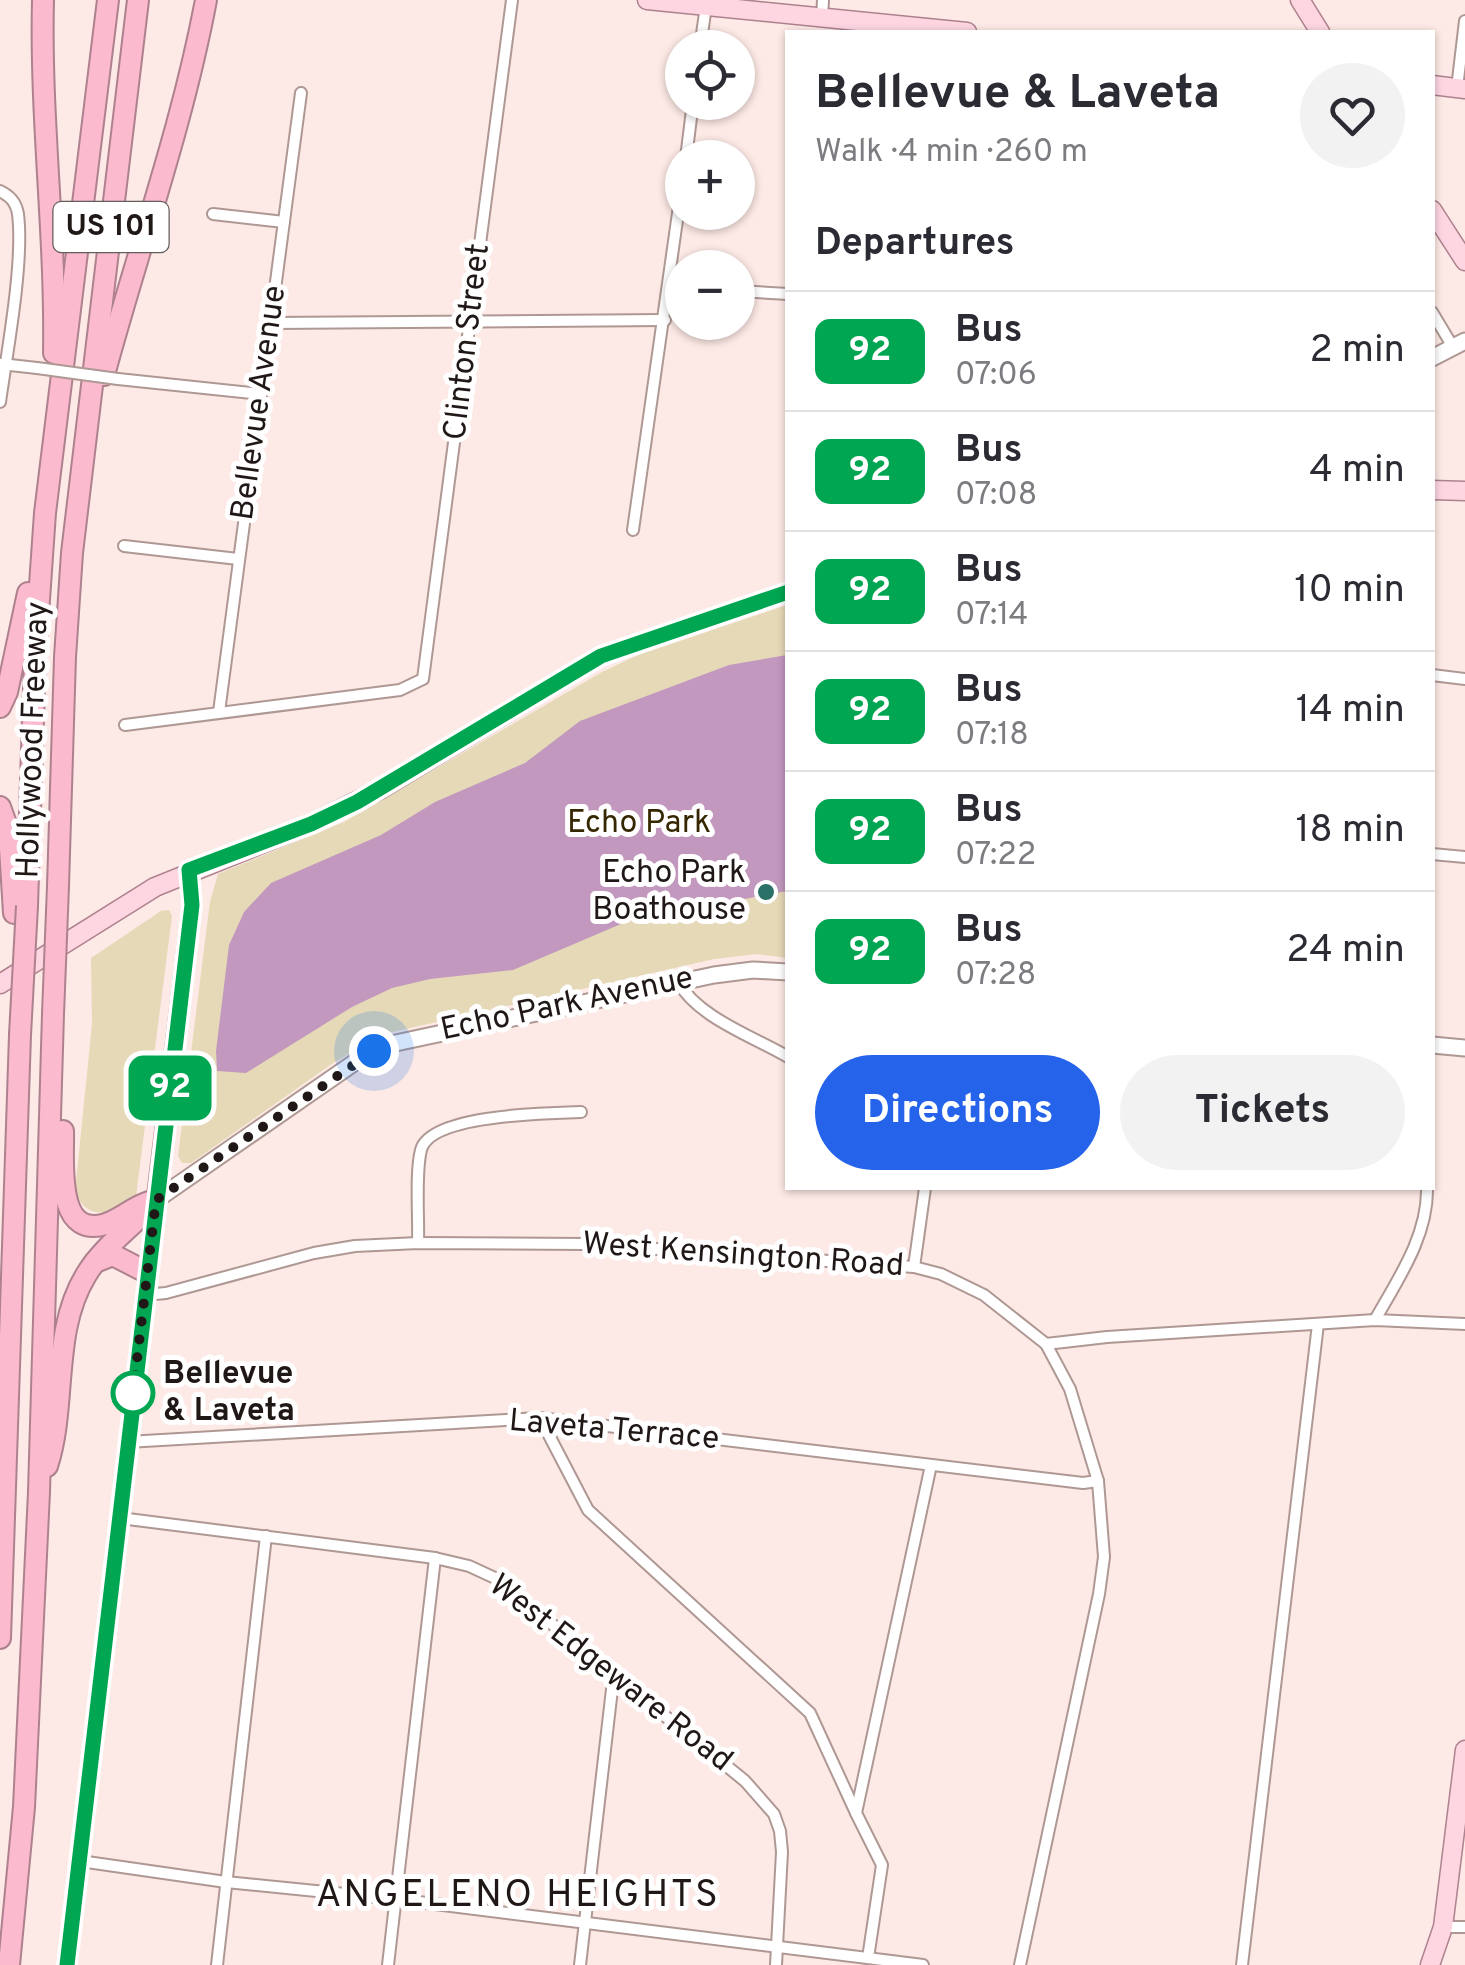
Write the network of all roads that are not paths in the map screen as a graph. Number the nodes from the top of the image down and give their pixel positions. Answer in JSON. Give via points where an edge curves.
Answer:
{"nodes":[{"id":1,"x":43,"y":0,"type":"edge"},
{"id":2,"x":108,"y":0,"type":"edge"},
{"id":3,"x":138,"y":0,"type":"edge"},
{"id":4,"x":206,"y":0,"type":"edge"},
{"id":5,"x":512,"y":0,"type":"edge"},
{"id":6,"x":647,"y":0,"type":"edge"},
{"id":7,"x":1300,"y":0,"type":"edge"},
{"id":8,"x":660,"y":1,"type":"edge"},
{"id":9,"x":706,"y":6,"type":"junction"},
{"id":10,"x":823,"y":9,"type":"edge"},
{"id":11,"x":1465,"y":21,"type":"edge"},
{"id":12,"x":868,"y":28,"type":"edge"},
{"id":13,"x":703,"y":30,"type":"edge"},
{"id":14,"x":918,"y":30,"type":"edge"},
{"id":15,"x":1319,"y":30,"type":"edge"},
{"id":16,"x":1435,"y":85,"type":"edge"},
{"id":17,"x":1461,"y":89,"type":"edge"},
{"id":18,"x":301,"y":93,"type":"dead end"},
{"id":19,"x":0,"y":191,"type":"edge"},
{"id":20,"x":213,"y":214,"type":"dead end"},
{"id":21,"x":1435,"y":215,"type":"edge"},
{"id":22,"x":284,"y":222,"type":"junction"},
{"id":23,"x":1465,"y":261,"type":"edge"},
{"id":24,"x":755,"y":292,"type":"edge"},
{"id":25,"x":785,"y":294,"type":"edge"},
{"id":26,"x":1435,"y":316,"type":"edge"},
{"id":27,"x":665,"y":320,"type":"joint"},
{"id":28,"x":471,"y":322,"type":"junction"},
{"id":29,"x":272,"y":324,"type":"junction"},
{"id":30,"x":1459,"y":344,"type":"edge"},
{"id":31,"x":1435,"y":356,"type":"edge"},
{"id":32,"x":3,"y":364,"type":"edge"},
{"id":33,"x":261,"y":394,"type":"junction"},
{"id":34,"x":0,"y":402,"type":"edge"},
{"id":35,"x":83,"y":454,"type":"junction"},
{"id":36,"x":51,"y":460,"type":"junction"},
{"id":37,"x":1435,"y":490,"type":"edge"},
{"id":38,"x":1465,"y":491,"type":"edge"},
{"id":39,"x":44,"y":513,"type":"junction"},
{"id":40,"x":633,"y":530,"type":"dead end"},
{"id":41,"x":124,"y":546,"type":"dead end"},
{"id":42,"x":238,"y":560,"type":"junction"},
{"id":43,"x":785,"y":593,"type":"edge"},
{"id":44,"x":1435,"y":675,"type":"edge"},
{"id":45,"x":1465,"y":679,"type":"edge"},
{"id":46,"x":0,"y":706,"type":"edge"},
{"id":47,"x":219,"y":712,"type":"junction"},
{"id":48,"x":125,"y":726,"type":"dead end"},
{"id":49,"x":0,"y":807,"type":"edge"},
{"id":50,"x":1435,"y":854,"type":"edge"},
{"id":51,"x":1465,"y":857,"type":"edge"},
{"id":52,"x":189,"y":870,"type":"junction"},
{"id":53,"x":20,"y":910,"type":"junction"},
{"id":54,"x":785,"y":972,"type":"edge"},
{"id":55,"x":678,"y":982,"type":"junction"},
{"id":56,"x":0,"y":984,"type":"edge"},
{"id":57,"x":54,"y":1014,"type":"junction"},
{"id":58,"x":1435,"y":1045,"type":"edge"},
{"id":59,"x":1465,"y":1048,"type":"edge"},
{"id":60,"x":785,"y":1055,"type":"edge"},
{"id":61,"x":582,"y":1112,"type":"dead end"},
{"id":62,"x":925,"y":1190,"type":"edge"},
{"id":63,"x":1427,"y":1190,"type":"edge"},
{"id":64,"x":156,"y":1200,"type":"junction"},
{"id":65,"x":418,"y":1243,"type":"junction"},
{"id":66,"x":94,"y":1263,"type":"junction"},
{"id":67,"x":914,"y":1266,"type":"junction"},
{"id":68,"x":146,"y":1272,"type":"junction"},
{"id":69,"x":144,"y":1294,"type":"junction"},
{"id":70,"x":1376,"y":1320,"type":"junction"},
{"id":71,"x":1318,"y":1324,"type":"junction"},
{"id":72,"x":1465,"y":1324,"type":"edge"},
{"id":73,"x":1046,"y":1344,"type":"junction"},
{"id":74,"x":540,"y":1418,"type":"junction"},
{"id":75,"x":128,"y":1442,"type":"junction"},
{"id":76,"x":931,"y":1465,"type":"junction"},
{"id":77,"x":1098,"y":1481,"type":"junction"},
{"id":78,"x":39,"y":1492,"type":"junction"},
{"id":79,"x":120,"y":1518,"type":"junction"},
{"id":80,"x":266,"y":1536,"type":"junction"},
{"id":81,"x":435,"y":1558,"type":"junction"},
{"id":82,"x":0,"y":1638,"type":"edge"},
{"id":83,"x":614,"y":1672,"type":"junction"},
{"id":84,"x":1465,"y":1750,"type":"edge"},
{"id":85,"x":1464,"y":1761,"type":"edge"},
{"id":86,"x":856,"y":1813,"type":"junction"},
{"id":87,"x":80,"y":1861,"type":"junction"},
{"id":88,"x":226,"y":1882,"type":"junction"},
{"id":89,"x":395,"y":1899,"type":"junction"},
{"id":90,"x":584,"y":1925,"type":"junction"},
{"id":91,"x":1465,"y":1927,"type":"edge"},
{"id":92,"x":1441,"y":1946,"type":"edge"},
{"id":93,"x":777,"y":1947,"type":"junction"},
{"id":94,"x":868,"y":1958,"type":"junction"},
{"id":95,"x":9,"y":1965,"type":"edge"},
{"id":96,"x":67,"y":1965,"type":"edge"},
{"id":97,"x":217,"y":1965,"type":"edge"},
{"id":98,"x":388,"y":1965,"type":"edge"},
{"id":99,"x":580,"y":1965,"type":"edge"},
{"id":100,"x":776,"y":1965,"type":"edge"},
{"id":101,"x":923,"y":1965,"type":"edge"},
{"id":102,"x":1020,"y":1965,"type":"edge"},
{"id":103,"x":1242,"y":1965,"type":"edge"},
{"id":104,"x":1430,"y":1965,"type":"edge"}],
"edges":[{"from":1,"to":36,"type":"highway","via":[[54,300]]},
{"from":2,"to":36,"type":"highway","name":"Hollywood Freeway","number":"US 101"},
{"from":3,"to":35,"type":"highway","name":"Hollywood Freeway","number":"US 101"},
{"from":4,"to":35,"type":"highway","via":[[178,129]]},
{"from":5,"to":28,"type":"street","name":"Clinton Street"},
{"from":6,"to":8,"type":"main road"},
{"from":7,"to":15,"type":"main road"},
{"from":8,"to":9,"type":"main road"},
{"from":9,"to":10,"type":"main road"},
{"from":9,"to":13,"type":"street"},
{"from":10,"to":12,"type":"main road"},
{"from":11,"to":17,"type":"street"},
{"from":12,"to":14,"type":"main road"},
{"from":16,"to":17,"type":"main road"},
{"from":18,"to":22,"type":"street","name":"Bellevue Avenue"},
{"from":19,"to":32,"type":"street","via":[[18,213]]},
{"from":20,"to":22,"type":"street"},
{"from":21,"to":23,"type":"main road"},
{"from":22,"to":29,"type":"street","name":"Bellevue Avenue"},
{"from":24,"to":25,"type":"street"},
{"from":26,"to":30,"type":"street"},
{"from":27,"to":28,"type":"street"},
{"from":27,"to":40,"type":"street"},
{"from":28,"to":29,"type":"street"},
{"from":28,"to":47,"type":"street","name":"Clinton Street","via":[[420,682]]},
{"from":29,"to":33,"type":"street","name":"Bellevue Avenue"},
{"from":30,"to":31,"type":"street"},
{"from":32,"to":33,"type":"street","bridge":true},
{"from":32,"to":34,"type":"street"},
{"from":33,"to":42,"type":"street","name":"Bellevue Avenue"},
{"from":35,"to":57,"type":"highway","name":"Hollywood Freeway","number":"US 101","bridge":true,"via":[[68,605]]},
{"from":36,"to":39,"type":"highway","name":"Hollywood Freeway","number":"US 101"},
{"from":37,"to":38,"type":"main road"},
{"from":39,"to":46,"type":"highway"},
{"from":39,"to":53,"type":"highway","name":"Hollywood Freeway","number":"US 101"},
{"from":41,"to":42,"type":"street"},
{"from":42,"to":47,"type":"street","name":"Bellevue Avenue"},
{"from":43,"to":52,"type":"main road","via":[[601,656],[349,806]]},
{"from":44,"to":45,"type":"street"},
{"from":47,"to":48,"type":"street"},
{"from":49,"to":53,"type":"highway"},
{"from":50,"to":51,"type":"street"},
{"from":52,"to":56,"type":"main road"},
{"from":52,"to":64,"type":"main road","via":[[192,905]]},
{"from":53,"to":82,"type":"highway","name":"Hollywood Freeway","number":"US 101","bridge":true},
{"from":54,"to":55,"type":"street","name":"Echo Park Avenue"},
{"from":55,"to":60,"type":"street","via":[[708,1012]]},
{"from":55,"to":64,"type":"street","name":"Echo Park Avenue","via":[[390,1044]]},
{"from":57,"to":64,"type":"highway","via":[[70,1213],[96,1226]]},
{"from":57,"to":78,"type":"highway","name":"Hollywood Freeway","number":"US 101"},
{"from":58,"to":59,"type":"street"},
{"from":61,"to":65,"type":"street","via":[[514,1113],[434,1134],[421,1149]]},
{"from":62,"to":67,"type":"street"},
{"from":63,"to":70,"type":"street","via":[[1426,1216],[1410,1257]]},
{"from":64,"to":66,"type":"highway"},
{"from":64,"to":68,"type":"street"},
{"from":65,"to":67,"type":"street","name":"West Kensington Road","via":[[586,1244]]},
{"from":65,"to":69,"type":"street","name":"West Kensington Road","via":[[355,1246]]},
{"from":66,"to":68,"type":"highway","via":[[113,1254]]},
{"from":66,"to":78,"type":"highway","via":[[70,1308],[56,1437]]},
{"from":67,"to":73,"type":"street","name":"West Kensington Road","via":[[984,1295]]},
{"from":68,"to":69,"type":"street"},
{"from":69,"to":75,"type":"street"},
{"from":70,"to":71,"type":"street"},
{"from":70,"to":72,"type":"street"},
{"from":71,"to":73,"type":"street"},
{"from":71,"to":103,"type":"street"},
{"from":73,"to":77,"type":"street","name":"West Kensington Road","via":[[1070,1389]]},
{"from":74,"to":75,"type":"street","name":"Laveta Terrace"},
{"from":74,"to":76,"type":"street","name":"Laveta Terrace"},
{"from":74,"to":86,"type":"street","via":[[588,1510],[810,1713]]},
{"from":75,"to":79,"type":"street"},
{"from":76,"to":77,"type":"street","name":"Laveta Terrace"},
{"from":76,"to":86,"type":"street"},
{"from":77,"to":102,"type":"street","name":"West Kensington Road","via":[[1100,1594]]},
{"from":78,"to":95,"type":"highway","name":"Hollywood Freeway","number":"US 101"},
{"from":79,"to":80,"type":"street","name":"West Edgeware Road"},
{"from":79,"to":87,"type":"street"},
{"from":80,"to":81,"type":"street","name":"West Edgeware Road"},
{"from":80,"to":88,"type":"street"},
{"from":81,"to":83,"type":"street","name":"West Edgeware Road","via":[[495,1578]]},
{"from":81,"to":89,"type":"street"},
{"from":83,"to":90,"type":"street"},
{"from":83,"to":93,"type":"street","name":"West Edgeware Road","via":[[745,1781],[774,1814],[782,1852]]},
{"from":84,"to":85,"type":"main road"},
{"from":85,"to":92,"type":"main road"},
{"from":86,"to":94,"type":"street","via":[[882,1865]]},
{"from":87,"to":88,"type":"street"},
{"from":87,"to":96,"type":"street"},
{"from":88,"to":89,"type":"street"},
{"from":88,"to":97,"type":"street"},
{"from":89,"to":90,"type":"street"},
{"from":89,"to":98,"type":"street"},
{"from":90,"to":93,"type":"street"},
{"from":90,"to":99,"type":"street"},
{"from":91,"to":92,"type":"street"},
{"from":92,"to":104,"type":"main road"},
{"from":93,"to":94,"type":"street"},
{"from":93,"to":100,"type":"street","name":"West Edgeware Road"},
{"from":94,"to":101,"type":"street"}]}
